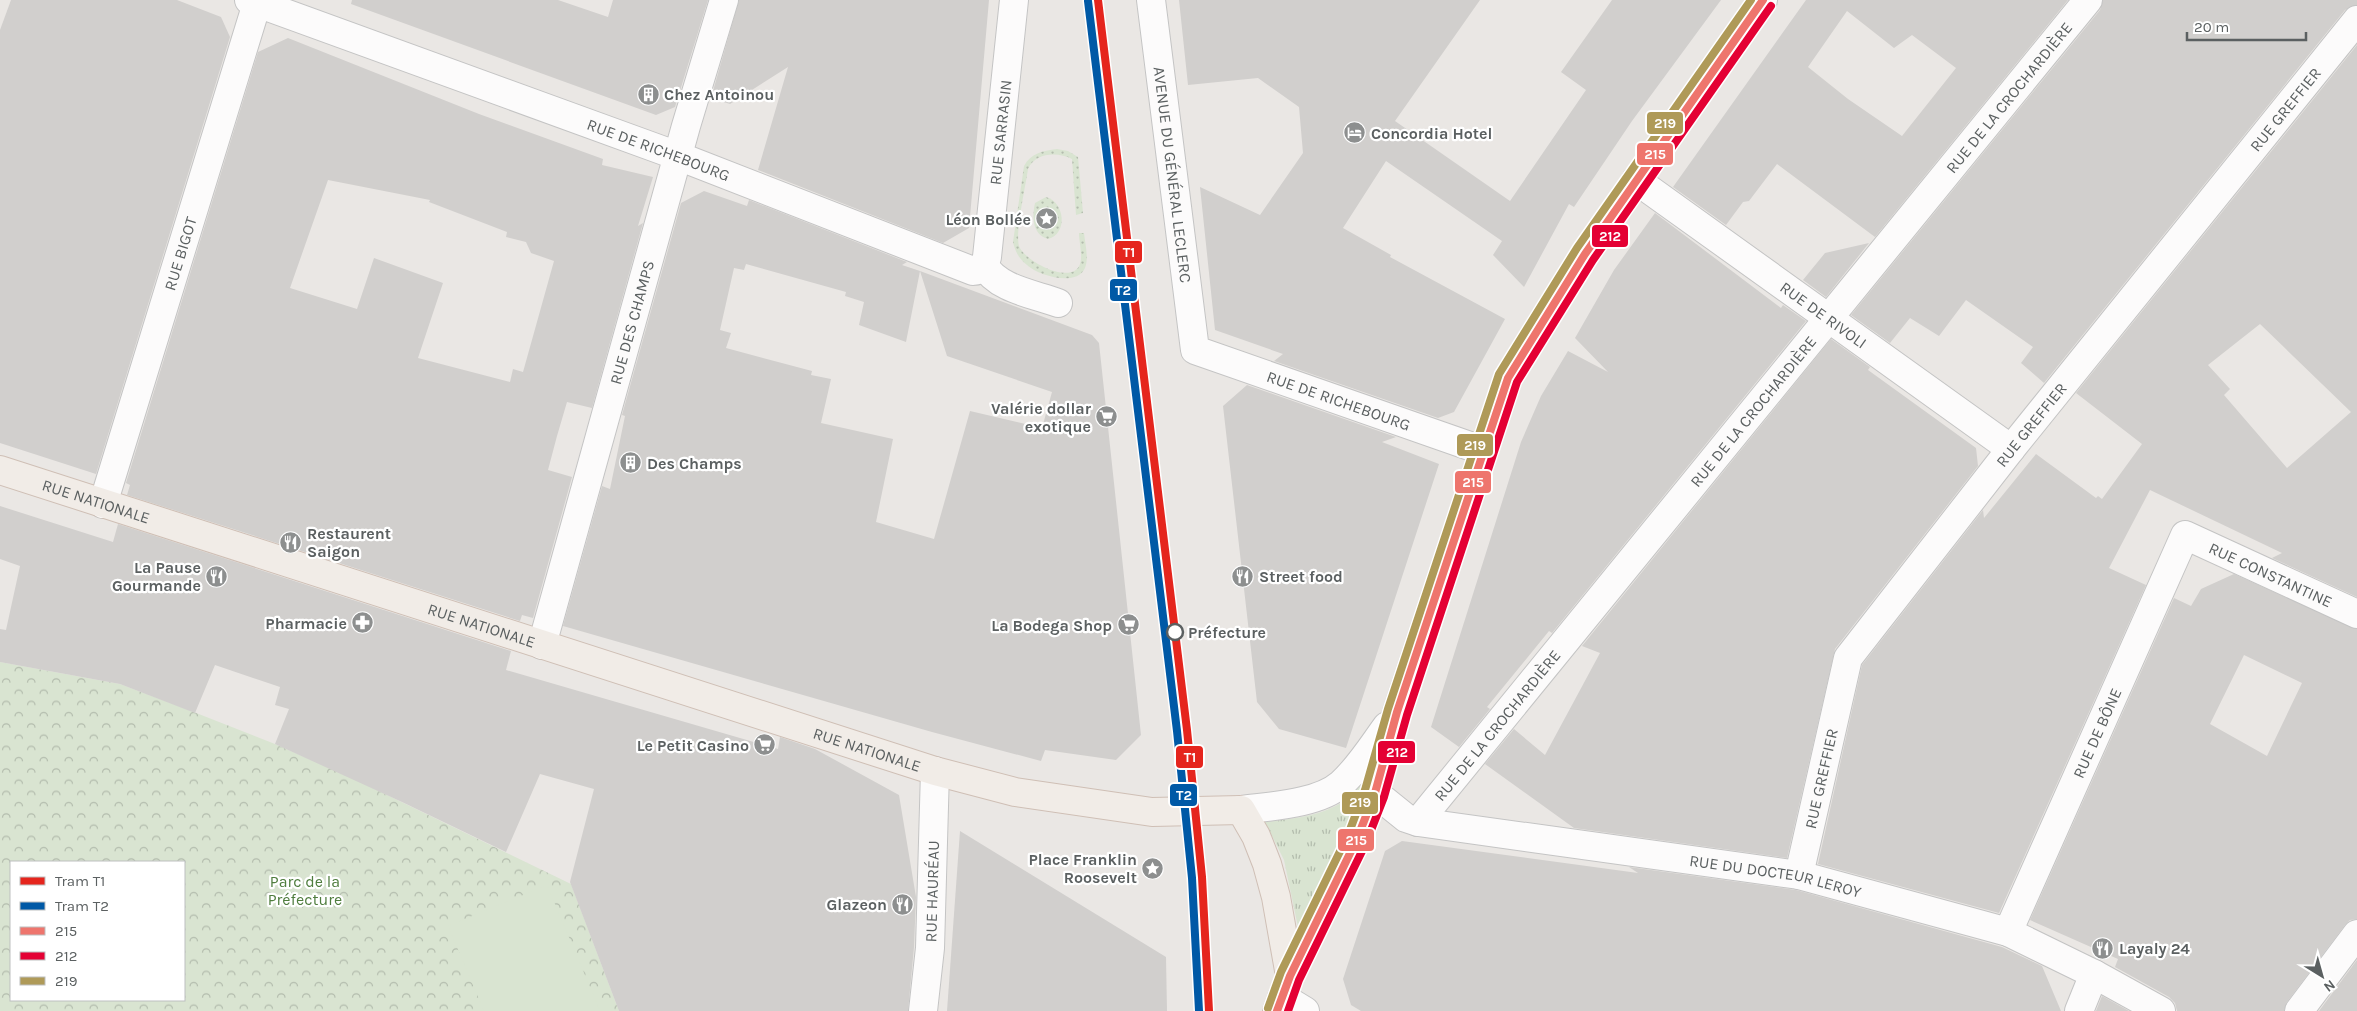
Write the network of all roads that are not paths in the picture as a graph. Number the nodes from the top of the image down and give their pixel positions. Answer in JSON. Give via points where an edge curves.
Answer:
{"nodes":[{"id":1,"x":724,"y":0,"type":"edge"},
{"id":2,"x":1014,"y":0,"type":"edge"},
{"id":3,"x":1151,"y":0,"type":"edge"},
{"id":4,"x":1763,"y":0,"type":"edge"},
{"id":5,"x":2088,"y":0,"type":"edge"},
{"id":6,"x":255,"y":1,"type":"edge"},
{"id":7,"x":2357,"y":20,"type":"edge"},
{"id":8,"x":678,"y":156,"type":"junction"},
{"id":9,"x":1636,"y":180,"type":"junction"},
{"id":10,"x":984,"y":265,"type":"junction"},
{"id":11,"x":1058,"y":303,"type":"dead end"},
{"id":12,"x":1828,"y":319,"type":"junction"},
{"id":13,"x":1195,"y":350,"type":"joint"},
{"id":14,"x":1484,"y":450,"type":"junction"},
{"id":15,"x":2011,"y":450,"type":"junction"},
{"id":16,"x":0,"y":470,"type":"edge"},
{"id":17,"x":103,"y":504,"type":"junction"},
{"id":18,"x":2185,"y":535,"type":"joint"},
{"id":19,"x":2357,"y":614,"type":"edge"},
{"id":20,"x":542,"y":645,"type":"junction"},
{"id":21,"x":1375,"y":757,"type":"junction"},
{"id":22,"x":935,"y":771,"type":"junction"},
{"id":23,"x":1375,"y":793,"type":"junction"},
{"id":24,"x":1241,"y":810,"type":"junction"},
{"id":25,"x":1418,"y":822,"type":"junction"},
{"id":26,"x":1799,"y":875,"type":"junction"},
{"id":27,"x":2008,"y":932,"type":"junction"},
{"id":28,"x":2357,"y":934,"type":"edge"},
{"id":29,"x":2094,"y":974,"type":"junction"},
{"id":30,"x":1288,"y":999,"type":"edge"},
{"id":31,"x":923,"y":1011,"type":"edge"},
{"id":32,"x":2079,"y":1011,"type":"edge"},
{"id":33,"x":2161,"y":1011,"type":"edge"},
{"id":34,"x":2299,"y":1011,"type":"edge"}],
"edges":[{"from":1,"to":8,"type":"street","name":"RUE DES CHAMPS"},
{"from":2,"to":10,"type":"street","name":"RUE SARRASIN"},
{"from":3,"to":13,"type":"street","name":"AVENUE DU GÉNÉRAL LECLERC"},
{"from":4,"to":9,"type":"street"},
{"from":5,"to":12,"type":"street","name":"RUE DE LA CROCHARDIÈRE"},
{"from":6,"to":8,"type":"street","name":"RUE DE RICHEBOURG"},
{"from":6,"to":17,"type":"street","name":"RUE BIGOT"},
{"from":7,"to":15,"type":"street","name":"RUE GREFFIER"},
{"from":8,"to":10,"type":"street","name":"RUE DE RICHEBOURG","via":[[973,271]]},
{"from":8,"to":20,"type":"street","name":"RUE DES CHAMPS"},
{"from":9,"to":12,"type":"street","name":"RUE DE RIVOLI"},
{"from":9,"to":14,"type":"street","via":[[1585,254],[1508,378]]},
{"from":10,"to":11,"type":"street","via":[[989,274],[1005,284]]},
{"from":12,"to":15,"type":"street","name":"RUE DE RIVOLI"},
{"from":12,"to":25,"type":"street","name":"RUE DE LA CROCHARDIÈRE"},
{"from":13,"to":14,"type":"street","name":"RUE DE RICHEBOURG"},
{"from":14,"to":21,"type":"street","via":[[1397,712]]},
{"from":15,"to":26,"type":"street","name":"RUE GREFFIER","via":[[1848,658]]},
{"from":16,"to":17,"type":"main road","name":"RUE NATIONALE"},
{"from":17,"to":20,"type":"main road","name":"RUE NATIONALE"},
{"from":18,"to":19,"type":"street","name":"RUE CONSTANTINE"},
{"from":18,"to":27,"type":"street","name":"RUE DE BÔNE"},
{"from":20,"to":22,"type":"main road","name":"RUE NATIONALE"},
{"from":21,"to":23,"type":"street"},
{"from":21,"to":24,"type":"street","via":[[1325,794]]},
{"from":22,"to":24,"type":"main road","name":"RUE NATIONALE","via":[[1015,792],[1152,812]]},
{"from":22,"to":31,"type":"street","name":"RUE HAURÉAU","via":[[930,948]]},
{"from":23,"to":25,"type":"street","name":"RUE DU DOCTEUR LEROY","via":[[1406,818]]},
{"from":23,"to":30,"type":"street"},
{"from":24,"to":30,"type":"main road","via":[[1256,836],[1276,897]]},
{"from":25,"to":26,"type":"street","name":"RUE DU DOCTEUR LEROY"},
{"from":26,"to":27,"type":"street","name":"RUE DU DOCTEUR LEROY"},
{"from":27,"to":29,"type":"street","name":"RUE DU DOCTEUR LEROY"},
{"from":28,"to":34,"type":"street"},
{"from":29,"to":32,"type":"street"},
{"from":29,"to":33,"type":"street","name":"RUE DU DOCTEUR LEROY"}]}
